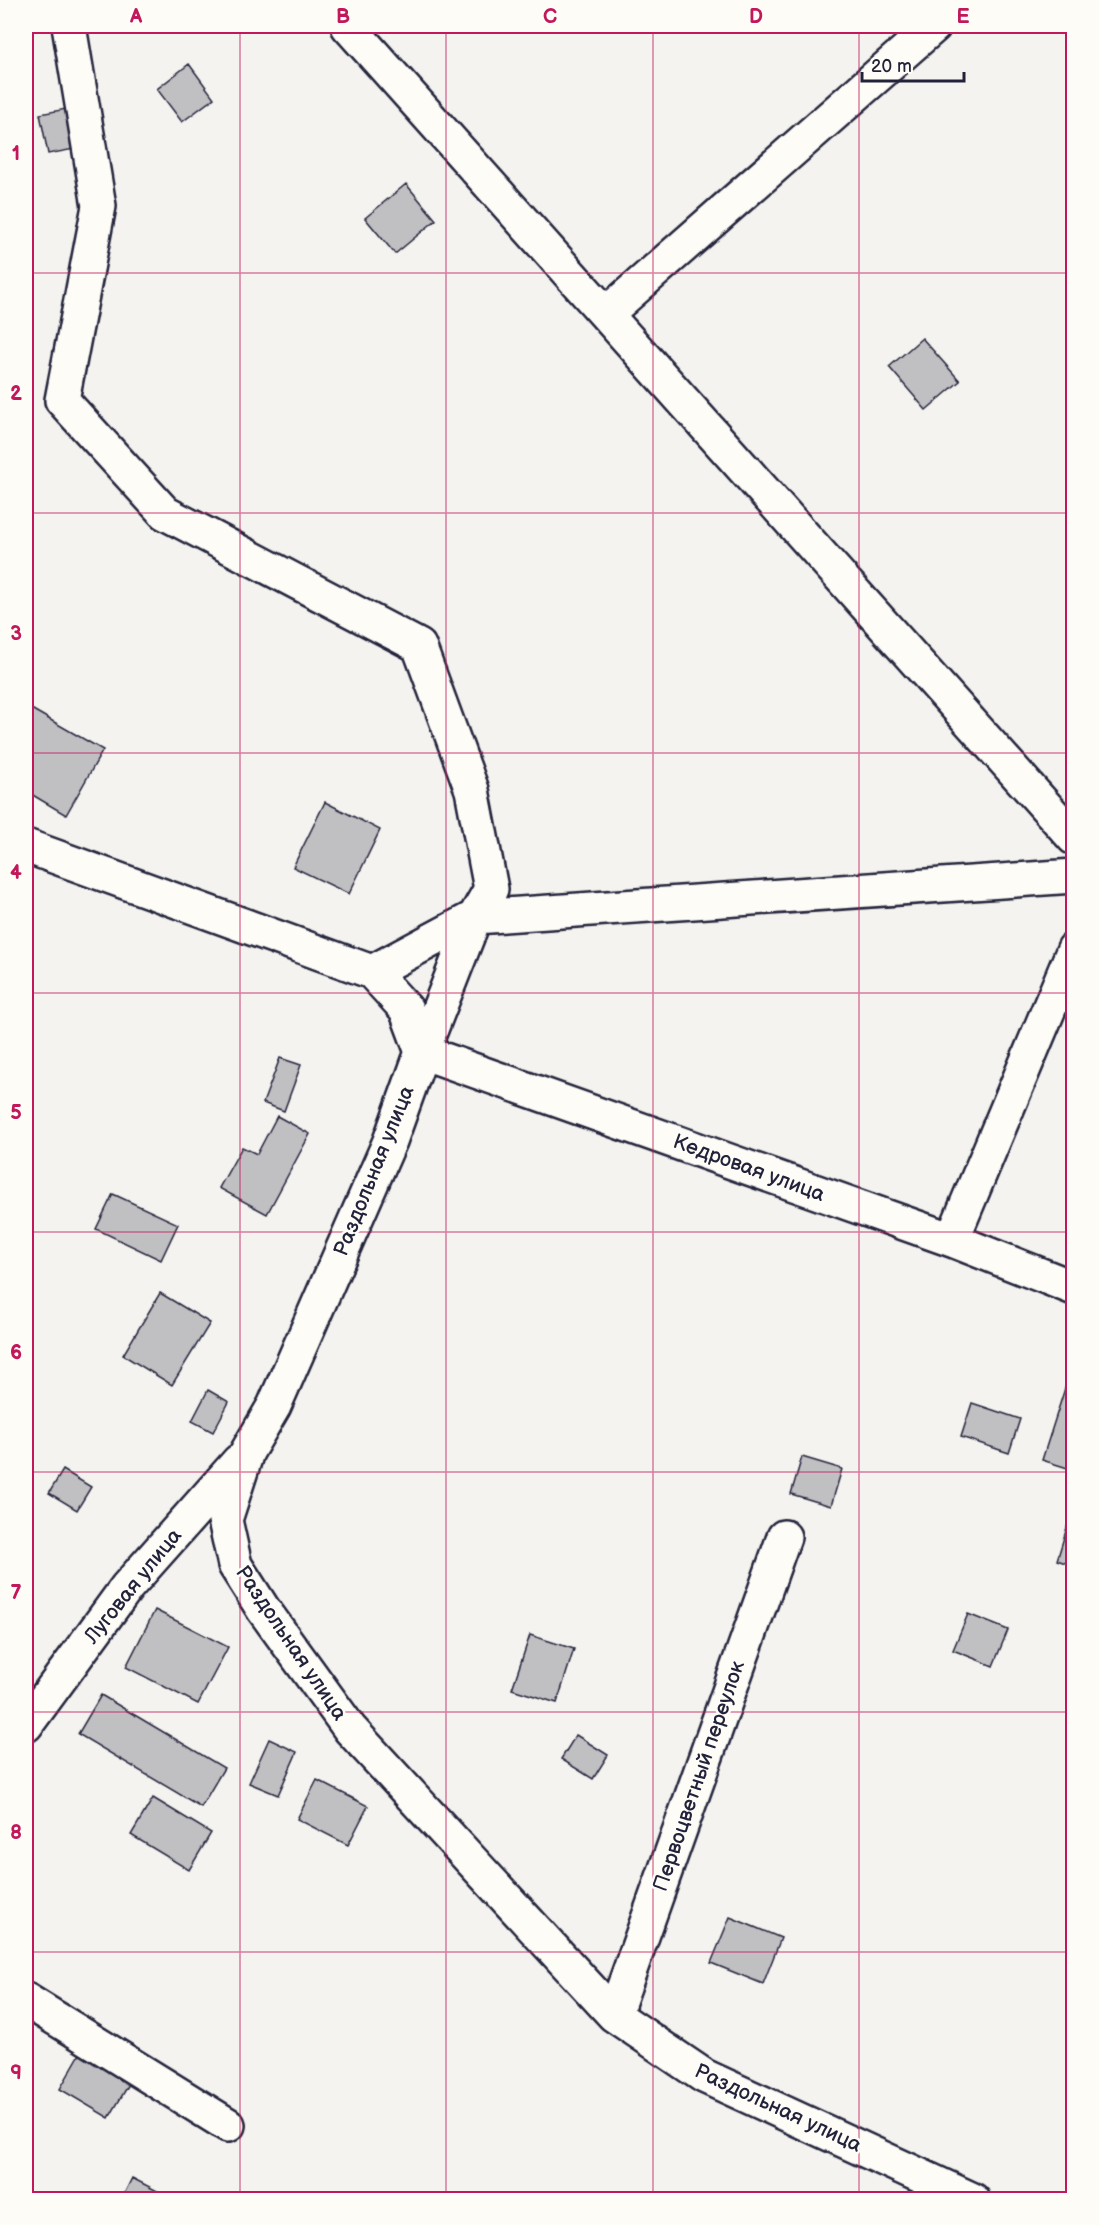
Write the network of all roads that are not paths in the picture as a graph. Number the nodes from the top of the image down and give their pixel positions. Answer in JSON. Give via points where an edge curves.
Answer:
{"nodes":[{"id":1,"x":69,"y":26,"type":"edge"},
{"id":2,"x":348,"y":26,"type":"edge"},
{"id":3,"x":934,"y":26,"type":"edge"},
{"id":4,"x":606,"y":314,"type":"junction"},
{"id":5,"x":1074,"y":838,"type":"edge"},
{"id":6,"x":26,"y":846,"type":"edge"},
{"id":7,"x":1074,"y":876,"type":"edge"},
{"id":8,"x":475,"y":917,"type":"junction"},
{"id":9,"x":1074,"y":949,"type":"edge"},
{"id":10,"x":372,"y":972,"type":"junction"},
{"id":11,"x":422,"y":1052,"type":"junction"},
{"id":12,"x":952,"y":1240,"type":"junction"},
{"id":13,"x":1074,"y":1288,"type":"edge"},
{"id":14,"x":247,"y":1452,"type":"junction"},
{"id":15,"x":784,"y":1537,"type":"dead end"},
{"id":16,"x":26,"y":1725,"type":"edge"},
{"id":17,"x":26,"y":2000,"type":"edge"},
{"id":18,"x":614,"y":2015,"type":"junction"},
{"id":19,"x":228,"y":2125,"type":"dead end"},
{"id":20,"x":973,"y":2199,"type":"edge"}],
"edges":[{"from":1,"to":8,"type":"street","name":"Раздольная улица","via":[[99,206],[62,400],[165,513],[419,646],[472,790],[491,889]]},
{"from":2,"to":4,"type":"street"},
{"from":3,"to":4,"type":"street"},
{"from":4,"to":5,"type":"street"},
{"from":6,"to":10,"type":"street"},
{"from":7,"to":8,"type":"street"},
{"from":8,"to":10,"type":"street"},
{"from":8,"to":11,"type":"street","name":"Раздольная улица"},
{"from":9,"to":12,"type":"street"},
{"from":10,"to":11,"type":"street","via":[[406,1009]]},
{"from":11,"to":12,"type":"street","name":"Кедровая улица"},
{"from":11,"to":14,"type":"street","name":"Раздольная улица","via":[[381,1162],[274,1406]]},
{"from":12,"to":13,"type":"street","name":"Кедровая улица"},
{"from":14,"to":16,"type":"street","name":"Луговая улица","via":[[128,1587]]},
{"from":14,"to":18,"type":"street","name":"Раздольная улица","via":[[225,1520],[235,1565],[263,1609],[350,1729]]},
{"from":15,"to":18,"type":"street","name":"Первоцветный переулок"},
{"from":17,"to":19,"type":"street"},
{"from":18,"to":20,"type":"street","name":"Раздольная улица","via":[[704,2076]]}]}
